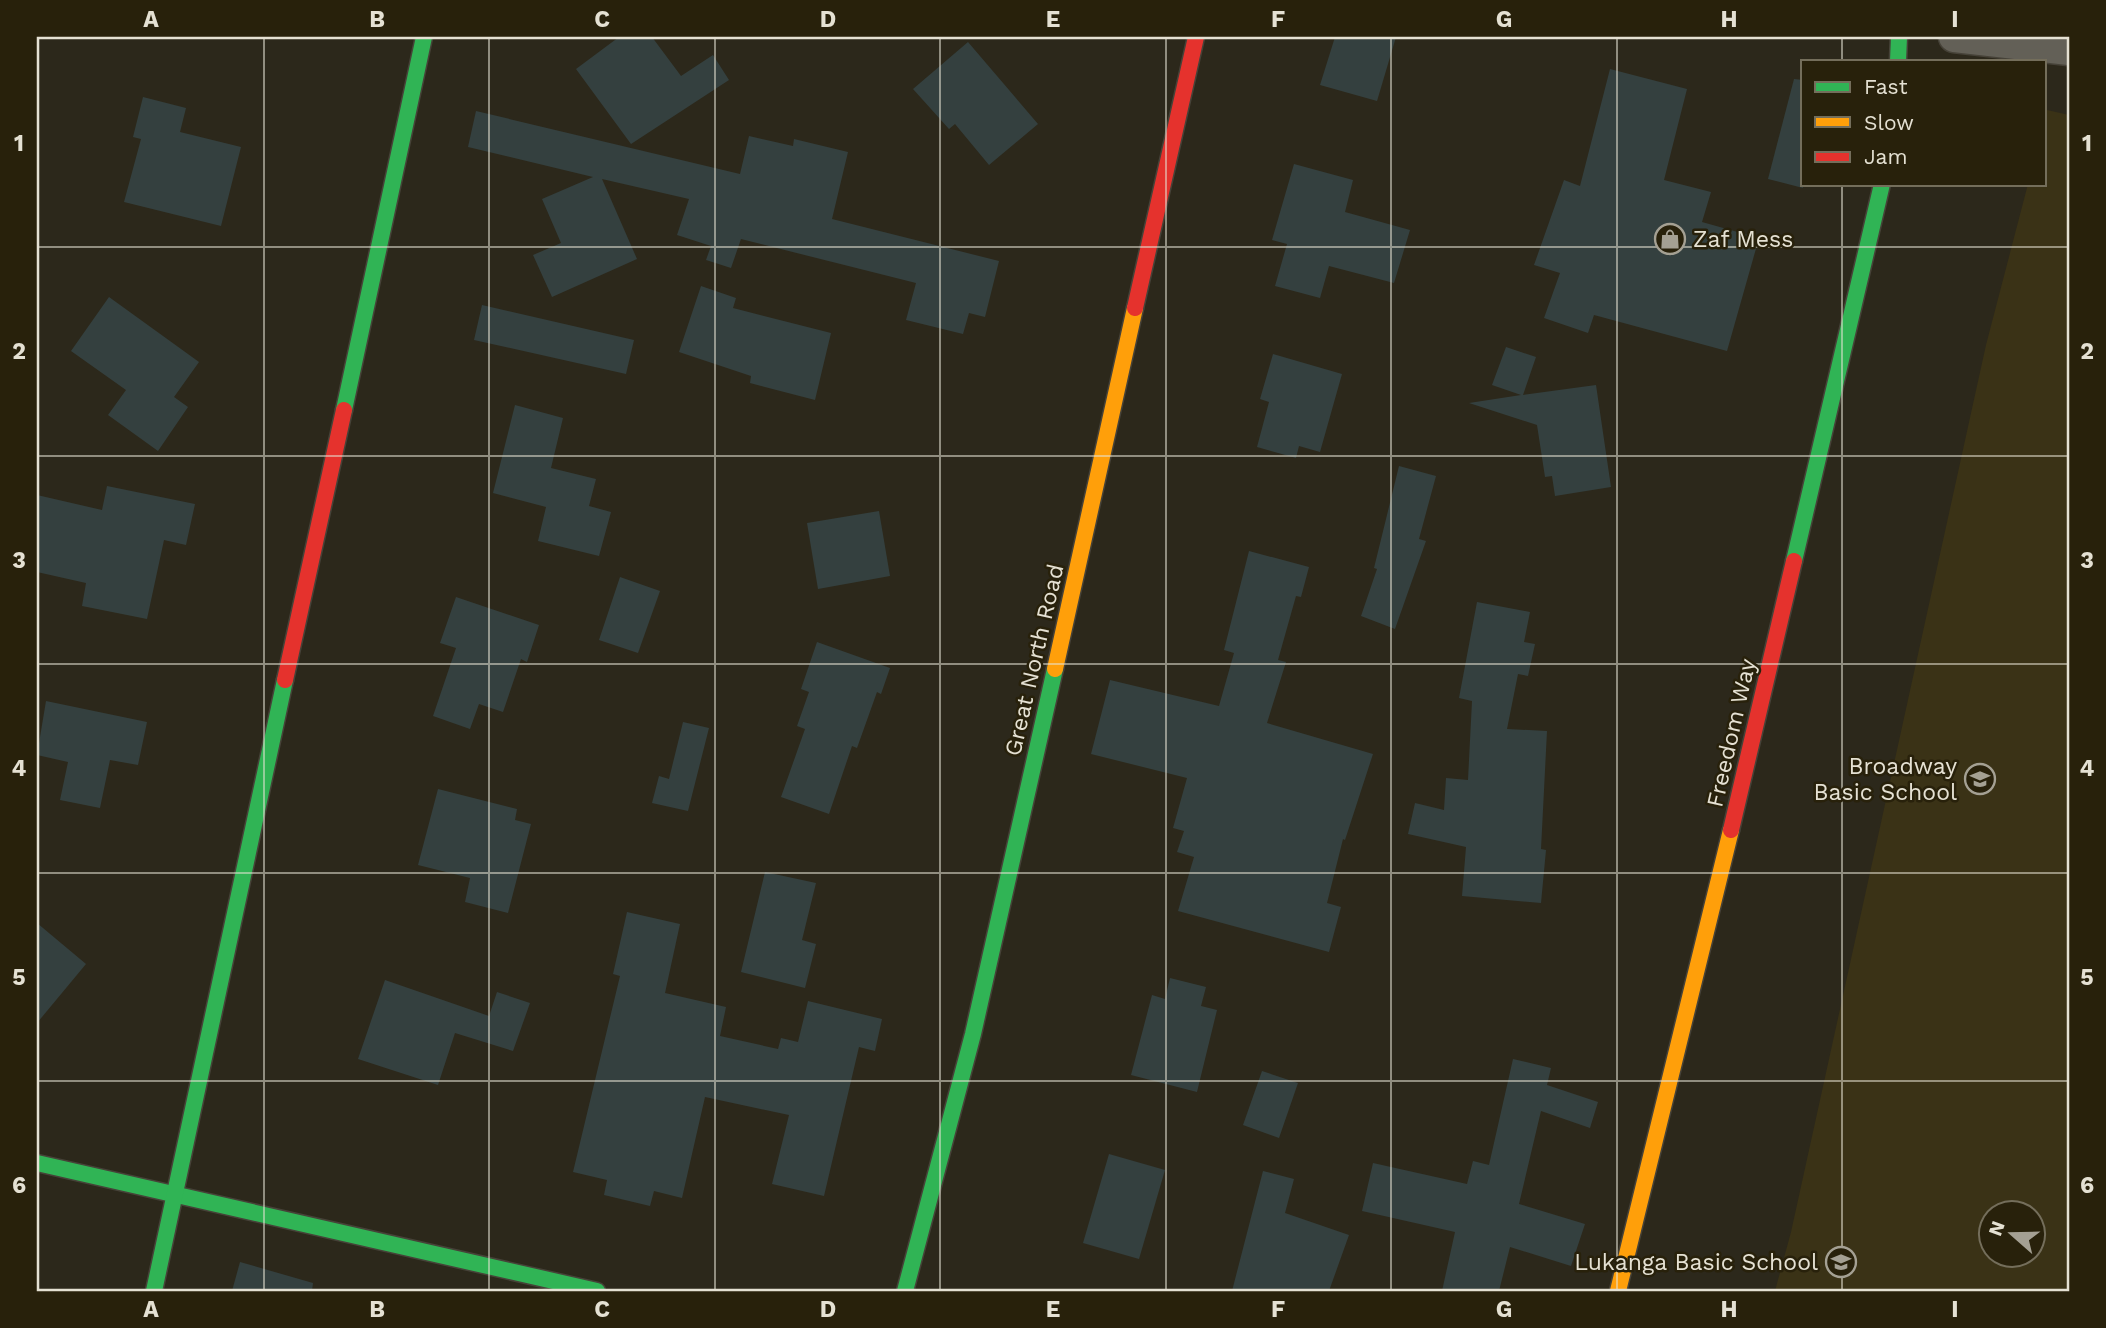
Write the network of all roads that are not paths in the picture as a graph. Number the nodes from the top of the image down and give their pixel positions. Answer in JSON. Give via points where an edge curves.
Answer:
{"nodes":[{"id":1,"x":424,"y":37,"type":"edge"},
{"id":2,"x":1196,"y":37,"type":"edge"},
{"id":3,"x":1899,"y":37,"type":"edge"},
{"id":4,"x":1954,"y":37,"type":"edge"},
{"id":5,"x":2069,"y":51,"type":"edge"},
{"id":6,"x":1898,"y":60,"type":"edge"},
{"id":7,"x":1882,"y":186,"type":"edge"},
{"id":8,"x":37,"y":1163,"type":"edge"},
{"id":9,"x":175,"y":1194,"type":"junction"},
{"id":10,"x":154,"y":1291,"type":"edge"},
{"id":11,"x":597,"y":1291,"type":"edge"},
{"id":12,"x":905,"y":1291,"type":"edge"},
{"id":13,"x":1618,"y":1291,"type":"edge"}],
"edges":[{"from":1,"to":9,"type":"main road"},
{"from":2,"to":12,"type":"main road","name":"Great North Road","via":[[973,1034]]},
{"from":3,"to":6,"type":"main road"},
{"from":4,"to":5,"type":"street"},
{"from":7,"to":13,"type":"main road","name":"Freedom Way"},
{"from":8,"to":9,"type":"main road"},
{"from":9,"to":10,"type":"main road"},
{"from":9,"to":11,"type":"main road"}]}
